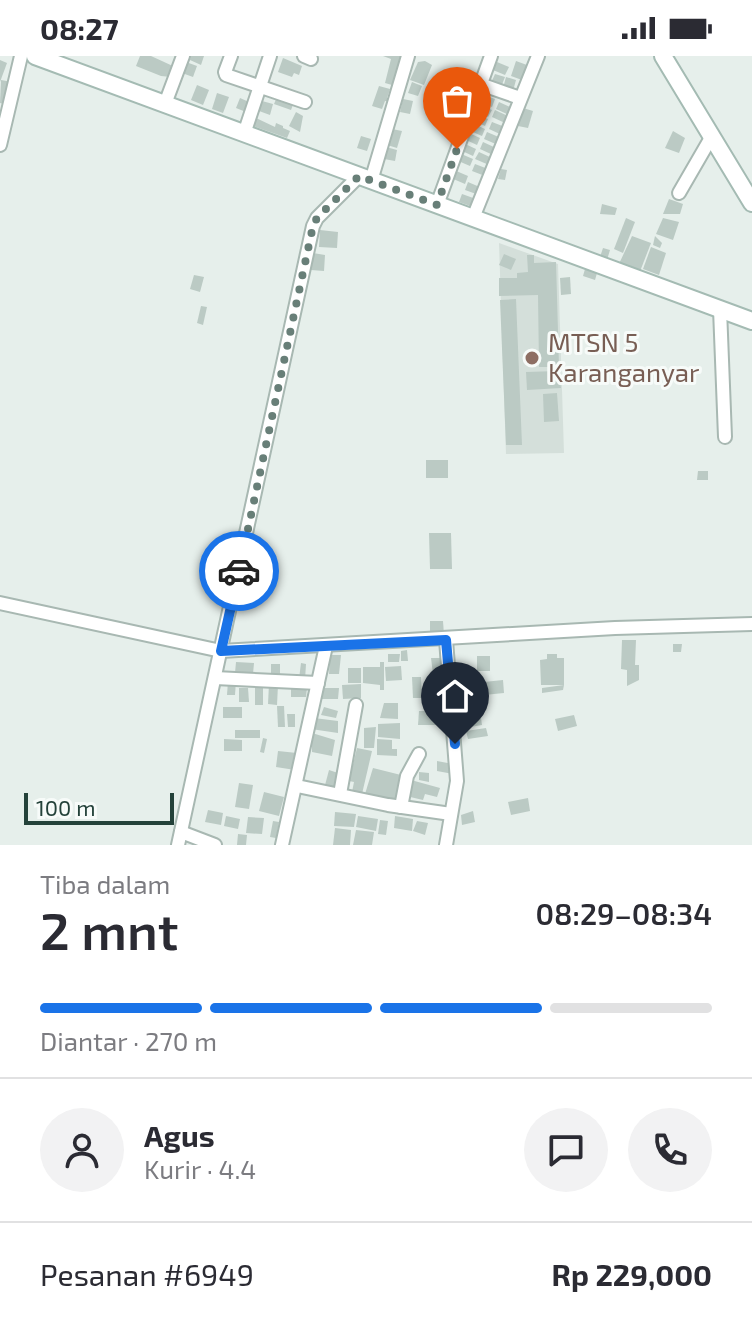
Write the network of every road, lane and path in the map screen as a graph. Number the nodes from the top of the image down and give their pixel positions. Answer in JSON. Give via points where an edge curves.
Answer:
{"nodes":[{"id":1,"x":21,"y":56,"type":"edge"},
{"id":2,"x":35,"y":56,"type":"edge"},
{"id":3,"x":183,"y":56,"type":"edge"},
{"id":4,"x":231,"y":56,"type":"edge"},
{"id":5,"x":270,"y":56,"type":"edge"},
{"id":6,"x":408,"y":56,"type":"edge"},
{"id":7,"x":491,"y":56,"type":"edge"},
{"id":8,"x":538,"y":56,"type":"edge"},
{"id":9,"x":663,"y":56,"type":"edge"},
{"id":10,"x":480,"y":84,"type":"junction"},
{"id":11,"x":261,"y":87,"type":"junction"},
{"id":12,"x":520,"y":98,"type":"junction"},
{"id":13,"x":305,"y":102,"type":"dead end"},
{"id":14,"x":165,"y":104,"type":"junction"},
{"id":15,"x":244,"y":134,"type":"junction"},
{"id":16,"x":712,"y":136,"type":"junction"},
{"id":17,"x":0,"y":145,"type":"edge"},
{"id":18,"x":365,"y":178,"type":"junction"},
{"id":19,"x":679,"y":193,"type":"dead end"},
{"id":20,"x":752,"y":203,"type":"edge"},
{"id":21,"x":437,"y":205,"type":"junction"},
{"id":22,"x":473,"y":218,"type":"junction"},
{"id":23,"x":720,"y":309,"type":"junction"},
{"id":24,"x":752,"y":321,"type":"edge"},
{"id":25,"x":725,"y":437,"type":"dead end"},
{"id":26,"x":0,"y":603,"type":"edge"},
{"id":27,"x":752,"y":624,"type":"edge"},
{"id":28,"x":446,"y":640,"type":"junction"},
{"id":29,"x":326,"y":646,"type":"junction"},
{"id":30,"x":221,"y":651,"type":"junction"},
{"id":31,"x":215,"y":678,"type":"junction"},
{"id":32,"x":318,"y":683,"type":"junction"},
{"id":33,"x":356,"y":705,"type":"dead end"},
{"id":34,"x":419,"y":754,"type":"dead end"},
{"id":35,"x":297,"y":786,"type":"junction"},
{"id":36,"x":340,"y":794,"type":"junction"},
{"id":37,"x":401,"y":807,"type":"junction"},
{"id":38,"x":451,"y":814,"type":"junction"},
{"id":39,"x":180,"y":838,"type":"edge"},
{"id":40,"x":215,"y":845,"type":"edge"},
{"id":41,"x":282,"y":845,"type":"edge"},
{"id":42,"x":446,"y":845,"type":"edge"}],
"edges":[{"from":1,"to":17,"type":"street"},
{"from":2,"to":14,"type":"main road"},
{"from":3,"to":14,"type":"street"},
{"from":4,"to":11,"type":"street","via":[[225,75]]},
{"from":5,"to":11,"type":"street"},
{"from":6,"to":18,"type":"street"},
{"from":7,"to":10,"type":"street"},
{"from":8,"to":12,"type":"street"},
{"from":9,"to":16,"type":"main road"},
{"from":10,"to":12,"type":"street"},
{"from":10,"to":21,"type":"street"},
{"from":11,"to":13,"type":"street"},
{"from":11,"to":15,"type":"street"},
{"from":12,"to":22,"type":"street"},
{"from":14,"to":15,"type":"main road"},
{"from":15,"to":18,"type":"main road"},
{"from":16,"to":19,"type":"street"},
{"from":16,"to":20,"type":"main road"},
{"from":18,"to":21,"type":"main road"},
{"from":18,"to":30,"type":"street","via":[[313,226]]},
{"from":21,"to":22,"type":"main road"},
{"from":22,"to":23,"type":"main road"},
{"from":23,"to":24,"type":"main road"},
{"from":23,"to":25,"type":"street"},
{"from":26,"to":30,"type":"street"},
{"from":27,"to":28,"type":"street"},
{"from":28,"to":29,"type":"street"},
{"from":28,"to":38,"type":"street","via":[[457,770]]},
{"from":29,"to":30,"type":"street"},
{"from":29,"to":32,"type":"street"},
{"from":30,"to":31,"type":"street"},
{"from":31,"to":32,"type":"street"},
{"from":31,"to":39,"type":"street"},
{"from":32,"to":35,"type":"street"},
{"from":33,"to":36,"type":"street"},
{"from":34,"to":37,"type":"street","via":[[407,776]]},
{"from":35,"to":36,"type":"street"},
{"from":35,"to":41,"type":"street"},
{"from":36,"to":37,"type":"street"},
{"from":37,"to":38,"type":"street"},
{"from":38,"to":42,"type":"street"},
{"from":39,"to":40,"type":"street"}]}
